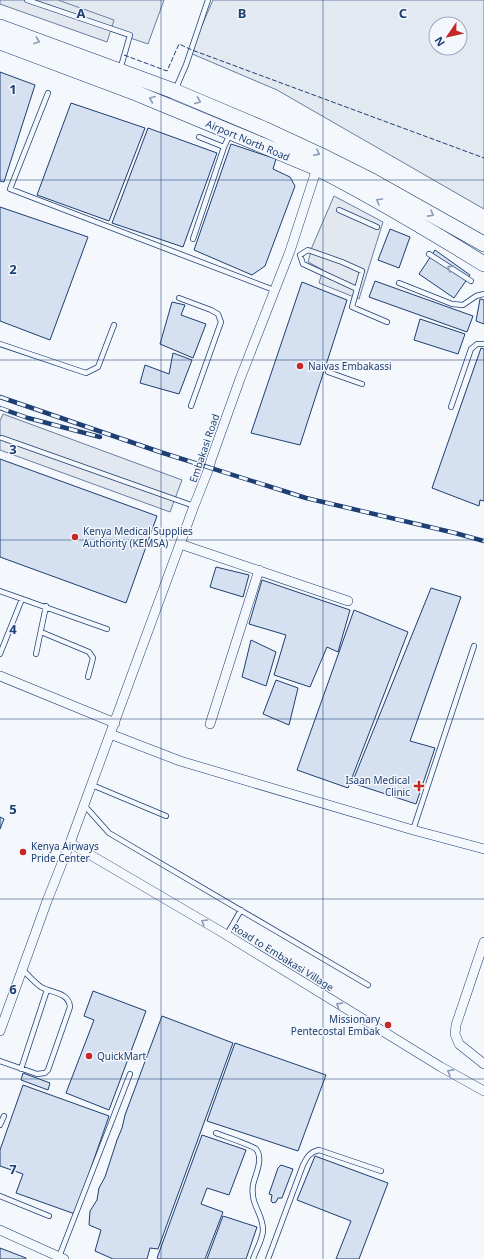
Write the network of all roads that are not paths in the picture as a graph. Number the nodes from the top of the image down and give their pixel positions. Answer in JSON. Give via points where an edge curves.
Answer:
{"nodes":[{"id":1,"x":27,"y":0,"type":"edge"},
{"id":2,"x":208,"y":0,"type":"edge"},
{"id":3,"x":0,"y":27,"type":"edge"},
{"id":4,"x":0,"y":42,"type":"edge"},
{"id":5,"x":120,"y":71,"type":"junction"},
{"id":6,"x":174,"y":91,"type":"junction"},
{"id":7,"x":48,"y":93,"type":"dead end"},
{"id":8,"x":230,"y":132,"type":"junction"},
{"id":9,"x":199,"y":137,"type":"dead end"},
{"id":10,"x":224,"y":147,"type":"junction"},
{"id":11,"x":317,"y":168,"type":"junction"},
{"id":12,"x":339,"y":210,"type":"dead end"},
{"id":13,"x":377,"y":227,"type":"dead end"},
{"id":14,"x":193,"y":239,"type":"dead end"},
{"id":15,"x":484,"y":244,"type":"edge"},
{"id":16,"x":290,"y":251,"type":"junction"},
{"id":17,"x":428,"y":254,"type":"dead end"},
{"id":18,"x":300,"y":255,"type":"junction"},
{"id":19,"x":484,"y":264,"type":"edge"},
{"id":20,"x":471,"y":281,"type":"dead end"},
{"id":21,"x":399,"y":283,"type":"dead end"},
{"id":22,"x":356,"y":289,"type":"junction"},
{"id":23,"x":274,"y":290,"type":"junction"},
{"id":24,"x":484,"y":294,"type":"edge"},
{"id":25,"x":178,"y":298,"type":"dead end"},
{"id":26,"x":387,"y":322,"type":"dead end"},
{"id":27,"x":114,"y":325,"type":"dead end"},
{"id":28,"x":0,"y":344,"type":"edge"},
{"id":29,"x":484,"y":344,"type":"edge"},
{"id":30,"x":328,"y":372,"type":"dead end"},
{"id":31,"x":362,"y":384,"type":"dead end"},
{"id":32,"x":191,"y":406,"type":"dead end"},
{"id":33,"x":451,"y":407,"type":"dead end"},
{"id":34,"x":2,"y":438,"type":"dead end"},
{"id":35,"x":194,"y":506,"type":"junction"},
{"id":36,"x":180,"y":544,"type":"junction"},
{"id":37,"x":259,"y":570,"type":"junction"},
{"id":38,"x":0,"y":591,"type":"edge"},
{"id":39,"x":22,"y":598,"type":"junction"},
{"id":40,"x":348,"y":600,"type":"dead end"},
{"id":41,"x":46,"y":606,"type":"junction"},
{"id":42,"x":107,"y":628,"type":"dead end"},
{"id":43,"x":41,"y":632,"type":"junction"},
{"id":44,"x":474,"y":646,"type":"dead end"},
{"id":45,"x":0,"y":654,"type":"edge"},
{"id":46,"x":36,"y":654,"type":"dead end"},
{"id":47,"x":0,"y":676,"type":"edge"},
{"id":48,"x":88,"y":677,"type":"dead end"},
{"id":49,"x":115,"y":723,"type":"junction"},
{"id":50,"x":210,"y":724,"type":"dead end"},
{"id":51,"x":110,"y":734,"type":"junction"},
{"id":52,"x":91,"y":785,"type":"junction"},
{"id":53,"x":84,"y":805,"type":"junction"},
{"id":54,"x":166,"y":816,"type":"dead end"},
{"id":55,"x":413,"y":830,"type":"junction"},
{"id":56,"x":70,"y":843,"type":"junction"},
{"id":57,"x":484,"y":849,"type":"edge"},
{"id":58,"x":242,"y":910,"type":"junction"},
{"id":59,"x":226,"y":936,"type":"junction"},
{"id":60,"x":484,"y":942,"type":"edge"},
{"id":61,"x":22,"y":969,"type":"junction"},
{"id":62,"x":368,"y":985,"type":"dead end"},
{"id":63,"x":47,"y":990,"type":"junction"},
{"id":64,"x":1,"y":1026,"type":"edge"},
{"id":65,"x":0,"y":1061,"type":"edge"},
{"id":66,"x":483,"y":1061,"type":"edge"},
{"id":67,"x":21,"y":1069,"type":"junction"},
{"id":68,"x":130,"y":1074,"type":"dead end"},
{"id":69,"x":484,"y":1091,"type":"edge"},
{"id":70,"x":4,"y":1116,"type":"dead end"},
{"id":71,"x":0,"y":1125,"type":"edge"},
{"id":72,"x":216,"y":1134,"type":"dead end"},
{"id":73,"x":381,"y":1171,"type":"dead end"},
{"id":74,"x":0,"y":1196,"type":"edge"},
{"id":75,"x":49,"y":1216,"type":"dead end"},
{"id":76,"x":0,"y":1230,"type":"edge"},
{"id":77,"x":62,"y":1258,"type":"edge"},
{"id":78,"x":253,"y":1259,"type":"edge"},
{"id":79,"x":268,"y":1259,"type":"edge"}],
"edges":[{"from":1,"to":5,"type":"lane","via":[[130,35]]},
{"from":2,"to":6,"type":"lane","via":[[186,65]]},
{"from":3,"to":5,"type":"main road","name":"Airport North Road","one_way":true},
{"from":8,"to":4,"type":"main road","name":"Airport North Road","one_way":true,"via":[[136,92]]},
{"from":5,"to":6,"type":"main road","name":"Airport North Road"},
{"from":6,"to":15,"type":"main road","name":"Airport North Road","one_way":true,"via":[[320,155]]},
{"from":7,"to":23,"type":"lane","via":[[10,189]]},
{"from":8,"to":10,"type":"lane"},
{"from":8,"to":11,"type":"main road","name":"Airport North Road"},
{"from":9,"to":10,"type":"lane"},
{"from":10,"to":14,"type":"lane"},
{"from":11,"to":16,"type":"street","name":"Embakasi Road"},
{"from":19,"to":11,"type":"main road","name":"Airport North Road","one_way":true,"via":[[428,229]]},
{"from":12,"to":13,"type":"lane"},
{"from":16,"to":18,"type":"lane"},
{"from":16,"to":23,"type":"street","name":"Embakasi Road"},
{"from":20,"to":17,"type":"lane","one_way":true},
{"from":18,"to":22,"type":"lane","via":[[303,264]]},
{"from":18,"to":22,"type":"lane","via":[[308,250],[362,271]]},
{"from":21,"to":24,"type":"lane","via":[[452,304],[463,304]]},
{"from":22,"to":26,"type":"lane","via":[[352,307]]},
{"from":23,"to":35,"type":"street","name":"Embakasi Road"},
{"from":25,"to":32,"type":"lane","via":[[211,310],[218,314],[221,322]]},
{"from":27,"to":28,"type":"lane","via":[[98,368],[86,373]]},
{"from":29,"to":33,"type":"lane","via":[[477,344],[471,349]]},
{"from":30,"to":31,"type":"lane"},
{"from":34,"to":35,"type":"lane"},
{"from":35,"to":36,"type":"street","name":"Embakasi Road"},
{"from":36,"to":37,"type":"street"},
{"from":36,"to":49,"type":"street","name":"Embakasi Road"},
{"from":37,"to":40,"type":"street"},
{"from":37,"to":50,"type":"street"},
{"from":38,"to":39,"type":"lane"},
{"from":39,"to":41,"type":"lane"},
{"from":39,"to":45,"type":"lane"},
{"from":41,"to":42,"type":"lane"},
{"from":41,"to":43,"type":"lane"},
{"from":43,"to":46,"type":"lane"},
{"from":43,"to":48,"type":"lane","via":[[89,652],[93,658]]},
{"from":44,"to":55,"type":"lane"},
{"from":47,"to":49,"type":"street"},
{"from":49,"to":51,"type":"street","name":"Embakasi Road"},
{"from":51,"to":52,"type":"street","name":"Embakasi Road"},
{"from":51,"to":55,"type":"street","via":[[180,761]]},
{"from":52,"to":53,"type":"street","name":"Embakasi Road"},
{"from":52,"to":54,"type":"lane"},
{"from":53,"to":56,"type":"street","name":"Embakasi Road"},
{"from":53,"to":58,"type":"lane","via":[[110,833]]},
{"from":55,"to":57,"type":"street"},
{"from":59,"to":56,"type":"street","name":"Road to Embakasi Village","one_way":true},
{"from":56,"to":61,"type":"street","name":"Embakasi Road"},
{"from":58,"to":59,"type":"lane"},
{"from":58,"to":62,"type":"lane"},
{"from":69,"to":59,"type":"street","name":"Road to Embakasi Village","one_way":true,"via":[[441,1068]]},
{"from":60,"to":66,"type":"street","via":[[455,1034],[459,1044]]},
{"from":61,"to":63,"type":"lane"},
{"from":61,"to":64,"type":"street","name":"Embakasi Road"},
{"from":63,"to":67,"type":"lane"},
{"from":63,"to":67,"type":"lane","via":[[64,995],[68,998],[70,1007],[48,1070],[37,1074]]},
{"from":65,"to":67,"type":"lane"},
{"from":68,"to":77,"type":"lane"},
{"from":70,"to":71,"type":"lane"},
{"from":72,"to":78,"type":"lane","via":[[255,1148],[259,1154],[253,1200],[263,1231]]},
{"from":73,"to":79,"type":"lane","via":[[319,1150],[313,1151],[306,1157]]},
{"from":74,"to":75,"type":"lane"},
{"from":76,"to":77,"type":"street"}]}
